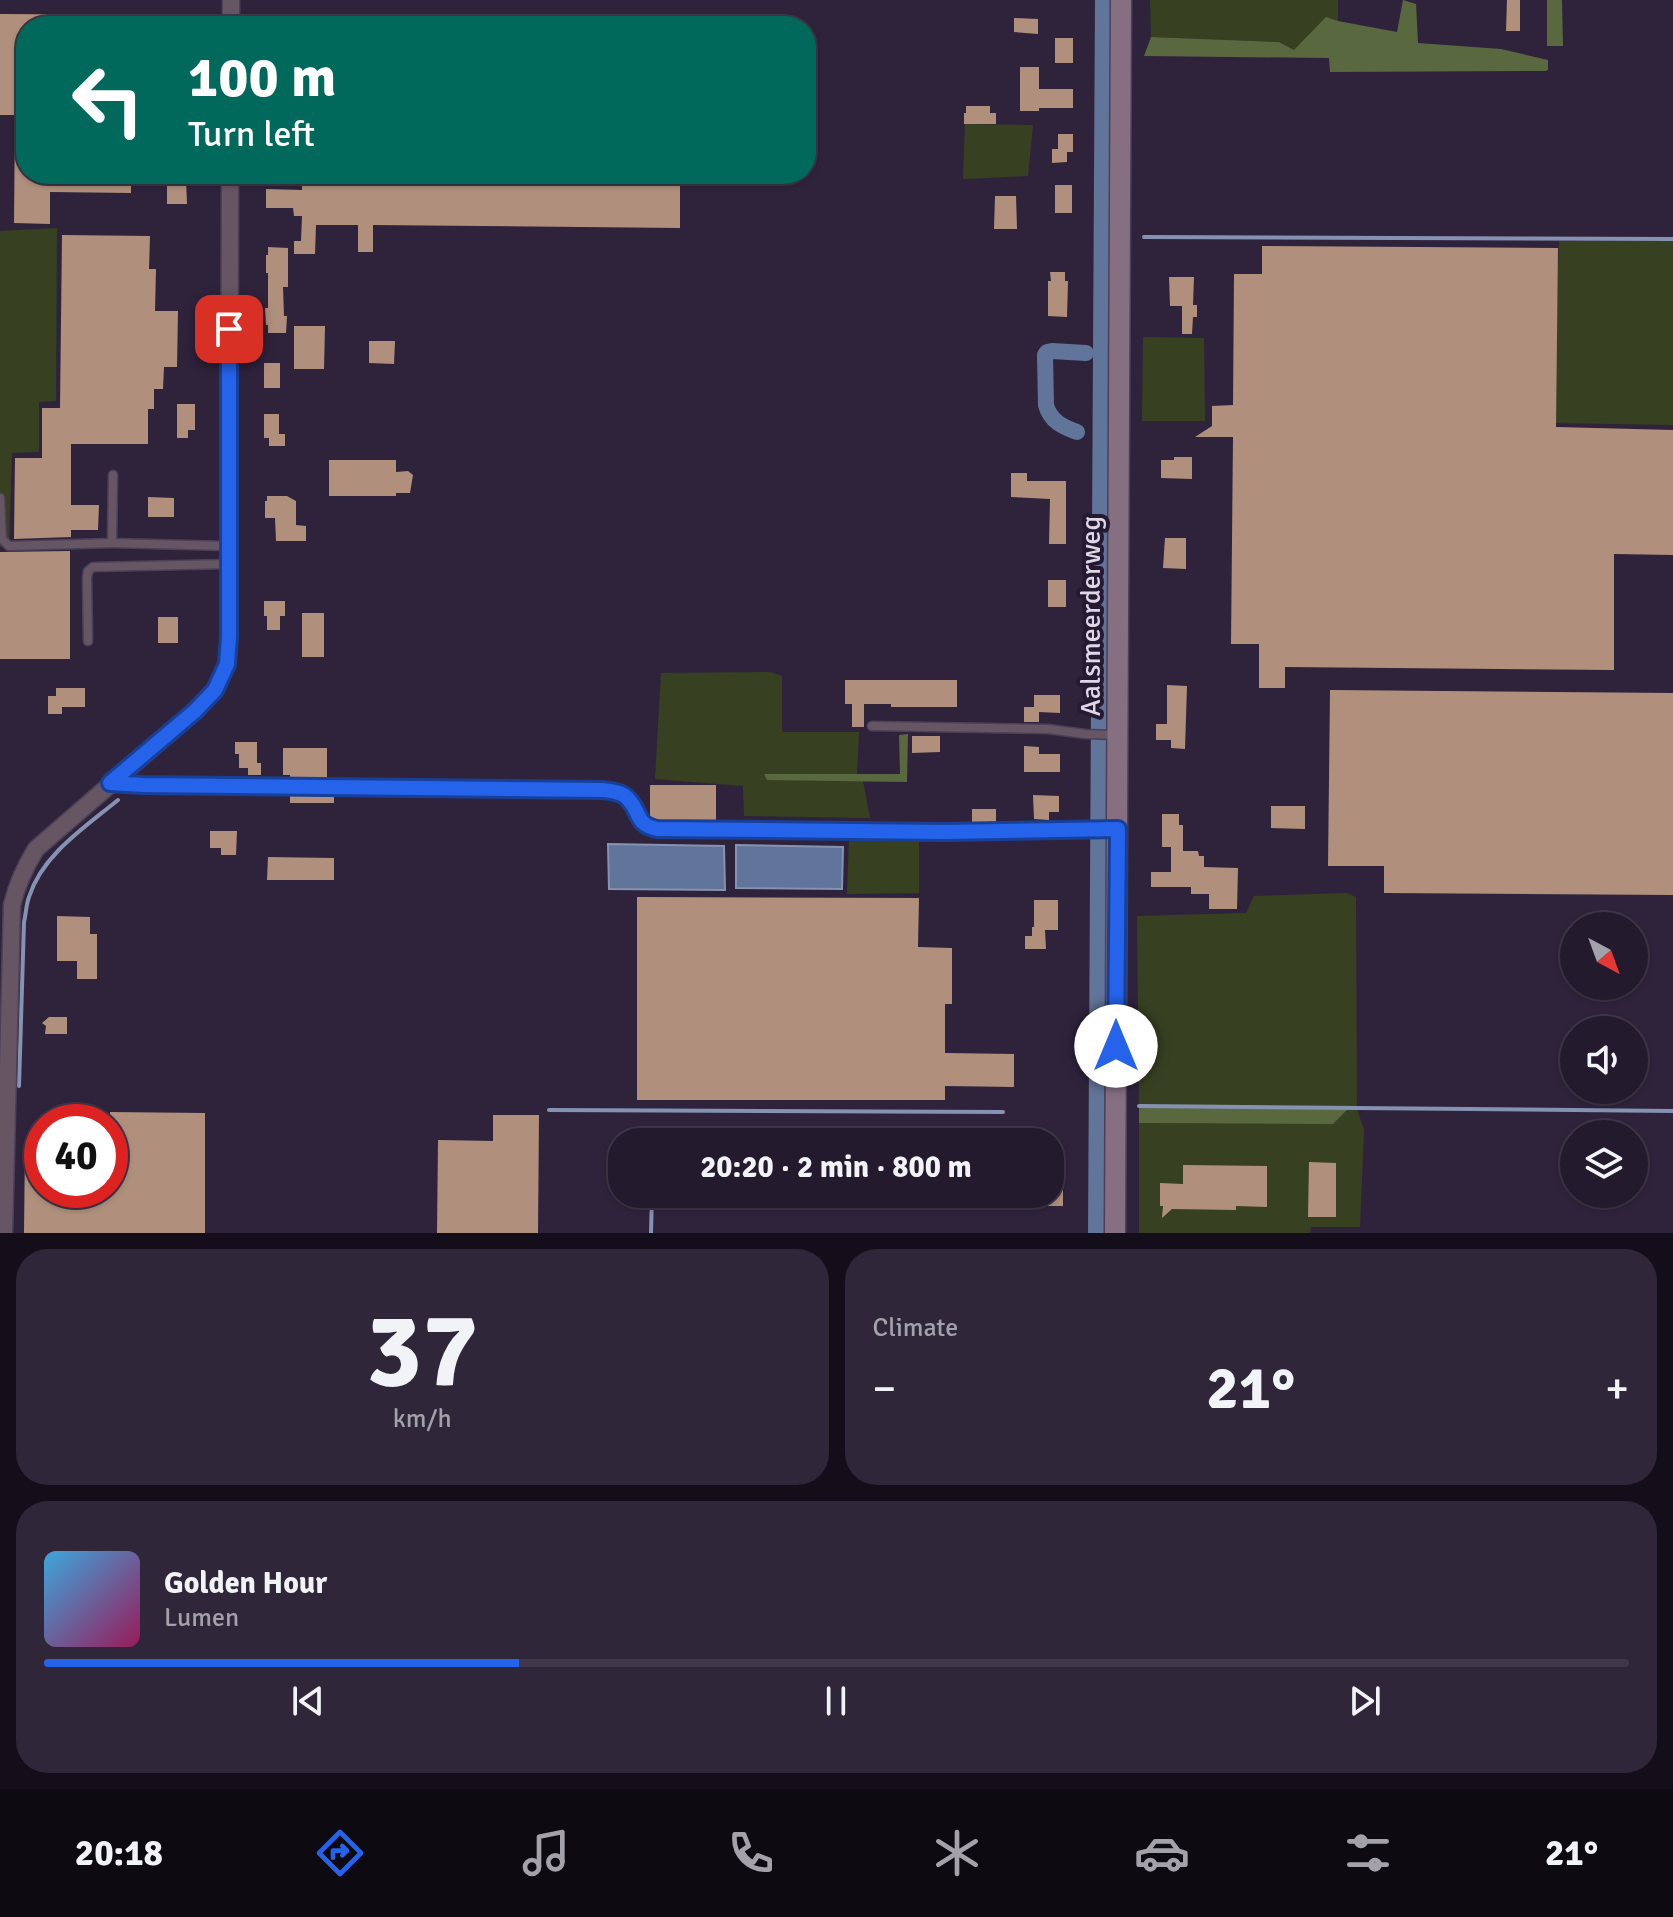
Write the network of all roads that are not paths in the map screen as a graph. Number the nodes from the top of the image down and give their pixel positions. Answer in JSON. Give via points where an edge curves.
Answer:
{"nodes":[{"id":1,"x":1121,"y":0,"type":"edge"},
{"id":2,"x":230,"y":184,"type":"edge"},
{"id":3,"x":113,"y":475,"type":"dead end"},
{"id":4,"x":0,"y":498,"type":"edge"},
{"id":5,"x":112,"y":543,"type":"junction"},
{"id":6,"x":228,"y":546,"type":"junction"},
{"id":7,"x":228,"y":564,"type":"junction"},
{"id":8,"x":88,"y":641,"type":"dead end"},
{"id":9,"x":872,"y":726,"type":"dead end"},
{"id":10,"x":1105,"y":735,"type":"junction"},
{"id":11,"x":110,"y":783,"type":"junction"},
{"id":12,"x":1113,"y":829,"type":"junction"},
{"id":13,"x":4,"y":1233,"type":"edge"},
{"id":14,"x":1115,"y":1233,"type":"edge"}],
"edges":[{"from":1,"to":10,"type":"street","name":"Aalsmeerderweg"},
{"from":2,"to":6,"type":"street"},
{"from":3,"to":5,"type":"lane"},
{"from":4,"to":5,"type":"lane","via":[[2,539],[9,546]]},
{"from":5,"to":6,"type":"lane"},
{"from":6,"to":7,"type":"street"},
{"from":7,"to":8,"type":"lane","via":[[93,567],[87,578]]},
{"from":7,"to":11,"type":"street","via":[[227,664],[215,690]]},
{"from":9,"to":10,"type":"lane"},
{"from":10,"to":12,"type":"street","name":"Aalsmeerderweg"},
{"from":11,"to":12,"type":"lane","via":[[603,790],[626,797],[643,824],[657,829]]},
{"from":11,"to":13,"type":"street","via":[[36,849],[16,888]]},
{"from":12,"to":14,"type":"street","name":"Aalsmeerderweg"}]}
